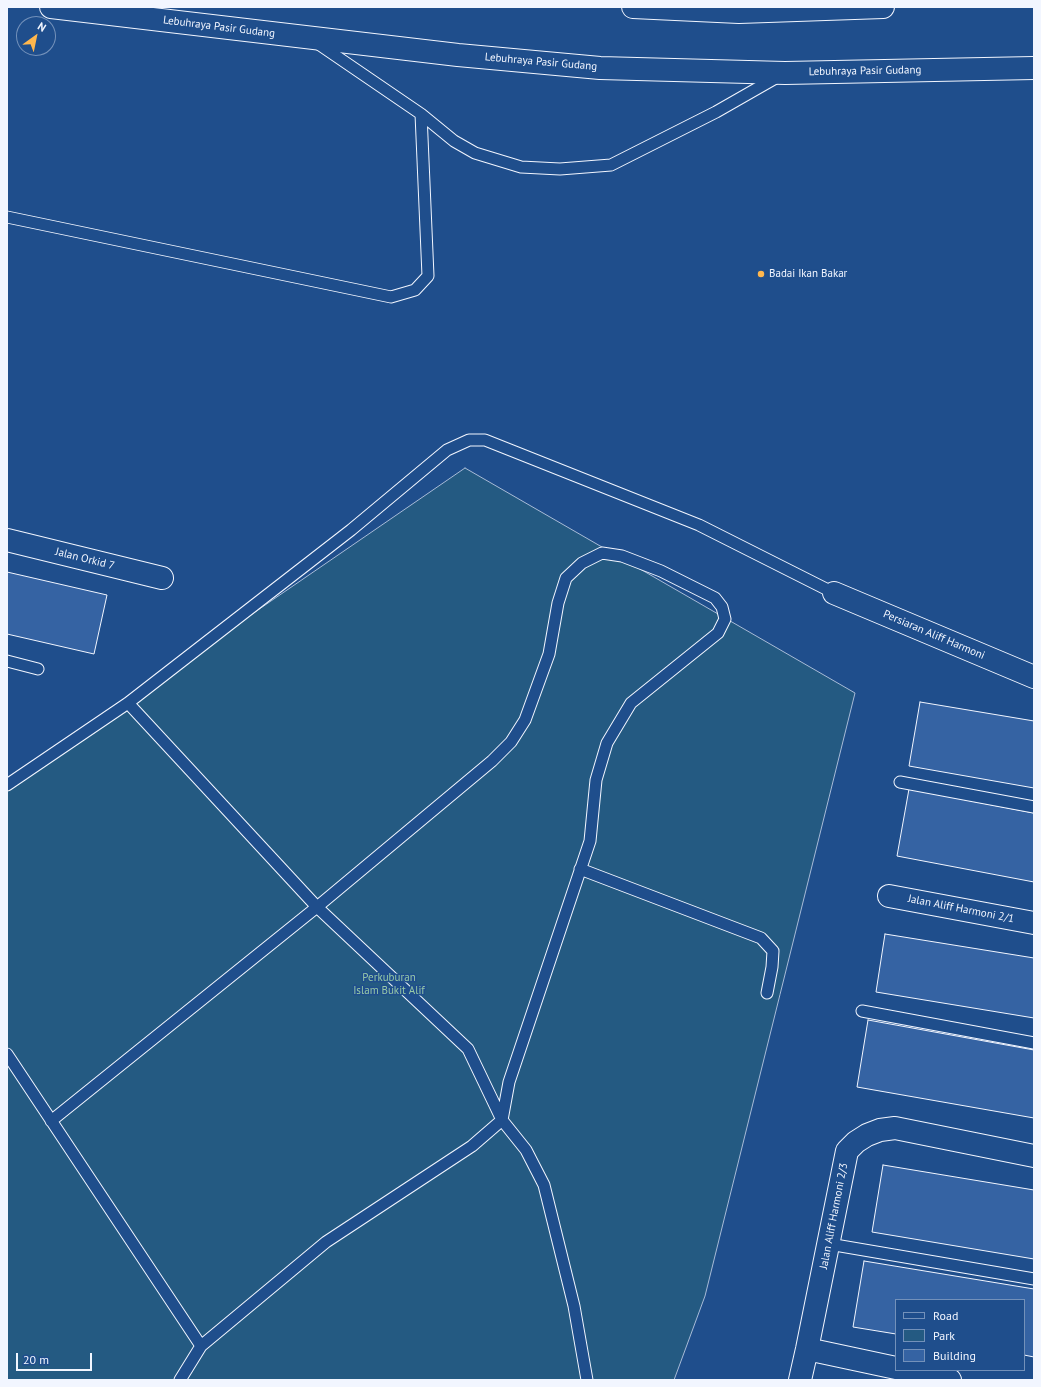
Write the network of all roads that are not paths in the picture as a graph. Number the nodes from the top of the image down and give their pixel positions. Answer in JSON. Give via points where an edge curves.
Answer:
{"nodes":[{"id":1,"x":51,"y":7,"type":"edge"},
{"id":2,"x":633,"y":7,"type":"edge"},
{"id":3,"x":882,"y":7,"type":"edge"},
{"id":4,"x":310,"y":38,"type":"junction"},
{"id":5,"x":1034,"y":68,"type":"edge"},
{"id":6,"x":785,"y":73,"type":"junction"},
{"id":7,"x":421,"y":114,"type":"junction"},
{"id":8,"x":7,"y":216,"type":"edge"},
{"id":9,"x":7,"y":540,"type":"edge"},
{"id":10,"x":162,"y":578,"type":"dead end"},
{"id":11,"x":834,"y":593,"type":"joint"},
{"id":12,"x":7,"y":661,"type":"edge"},
{"id":13,"x":38,"y":669,"type":"dead end"},
{"id":14,"x":1034,"y":678,"type":"edge"},
{"id":15,"x":128,"y":703,"type":"junction"},
{"id":16,"x":900,"y":782,"type":"dead end"},
{"id":17,"x":7,"y":785,"type":"edge"},
{"id":18,"x":1034,"y":808,"type":"edge"},
{"id":19,"x":580,"y":869,"type":"junction"},
{"id":20,"x":889,"y":896,"type":"dead end"},
{"id":21,"x":317,"y":908,"type":"junction"},
{"id":22,"x":1034,"y":923,"type":"edge"},
{"id":23,"x":768,"y":993,"type":"dead end"},
{"id":24,"x":862,"y":1011,"type":"dead end"},
{"id":25,"x":1034,"y":1043,"type":"edge"},
{"id":26,"x":7,"y":1054,"type":"edge"},
{"id":27,"x":502,"y":1120,"type":"junction"},
{"id":28,"x":51,"y":1121,"type":"junction"},
{"id":29,"x":1034,"y":1156,"type":"edge"},
{"id":30,"x":829,"y":1244,"type":"junction"},
{"id":31,"x":1034,"y":1279,"type":"edge"},
{"id":32,"x":201,"y":1346,"type":"junction"},
{"id":33,"x":807,"y":1349,"type":"junction"},
{"id":34,"x":895,"y":1368,"type":"edge"},
{"id":35,"x":908,"y":1371,"type":"edge"},
{"id":36,"x":180,"y":1380,"type":"edge"},
{"id":37,"x":587,"y":1380,"type":"edge"},
{"id":38,"x":800,"y":1380,"type":"edge"},
{"id":39,"x":950,"y":1380,"type":"edge"}],
"edges":[{"from":1,"to":4,"type":"main road","name":"Lebuhraya Pasir Gudang"},
{"from":2,"to":3,"type":"main road","via":[[739,12]]},
{"from":4,"to":6,"type":"main road","name":"Lebuhraya Pasir Gudang","via":[[600,68]]},
{"from":4,"to":7,"type":"lane"},
{"from":5,"to":6,"type":"main road","name":"Lebuhraya Pasir Gudang"},
{"from":6,"to":7,"type":"lane","via":[[716,112],[611,165],[560,169],[521,167],[475,153],[454,141]]},
{"from":7,"to":8,"type":"lane","via":[[428,276],[415,290],[391,297]]},
{"from":9,"to":10,"type":"main road","name":"Jalan Orkid 7"},
{"from":11,"to":14,"type":"main road","name":"Persiaran Aliff Harmoni"},
{"from":11,"to":15,"type":"lane","via":[[699,525],[485,440],[469,440],[447,450],[351,530]]},
{"from":12,"to":13,"type":"lane"},
{"from":15,"to":17,"type":"lane"},
{"from":15,"to":21,"type":"lane"},
{"from":16,"to":18,"type":"lane"},
{"from":19,"to":21,"type":"lane","via":[[590,841],[596,780],[607,743],[631,703],[718,633],[725,619],[722,607],[715,598],[661,571],[622,556],[602,553],[582,563],[566,578],[558,603],[549,654],[525,720],[511,742],[492,761]]},
{"from":19,"to":23,"type":"lane","via":[[761,938],[773,951]]},
{"from":19,"to":27,"type":"lane","via":[[509,1082]]},
{"from":20,"to":22,"type":"main road","name":"Jalan Aliff Harmoni 2/1"},
{"from":21,"to":27,"type":"lane","via":[[468,1049]]},
{"from":21,"to":28,"type":"lane"},
{"from":24,"to":25,"type":"lane"},
{"from":26,"to":28,"type":"lane"},
{"from":27,"to":32,"type":"lane","via":[[472,1146],[326,1242]]},
{"from":27,"to":37,"type":"lane","via":[[526,1150],[544,1185],[574,1306]]},
{"from":28,"to":32,"type":"lane"},
{"from":29,"to":30,"type":"main road","name":"Jalan Aliff Harmoni 2/3","via":[[895,1128],[867,1135],[847,1152]]},
{"from":30,"to":31,"type":"lane"},
{"from":30,"to":33,"type":"main road","name":"Jalan Aliff Harmoni 2/3"},
{"from":32,"to":36,"type":"lane"},
{"from":33,"to":34,"type":"main road"},
{"from":33,"to":38,"type":"main road","name":"Jalan Aliff Harmoni 2/3"},
{"from":35,"to":39,"type":"main road"}]}
